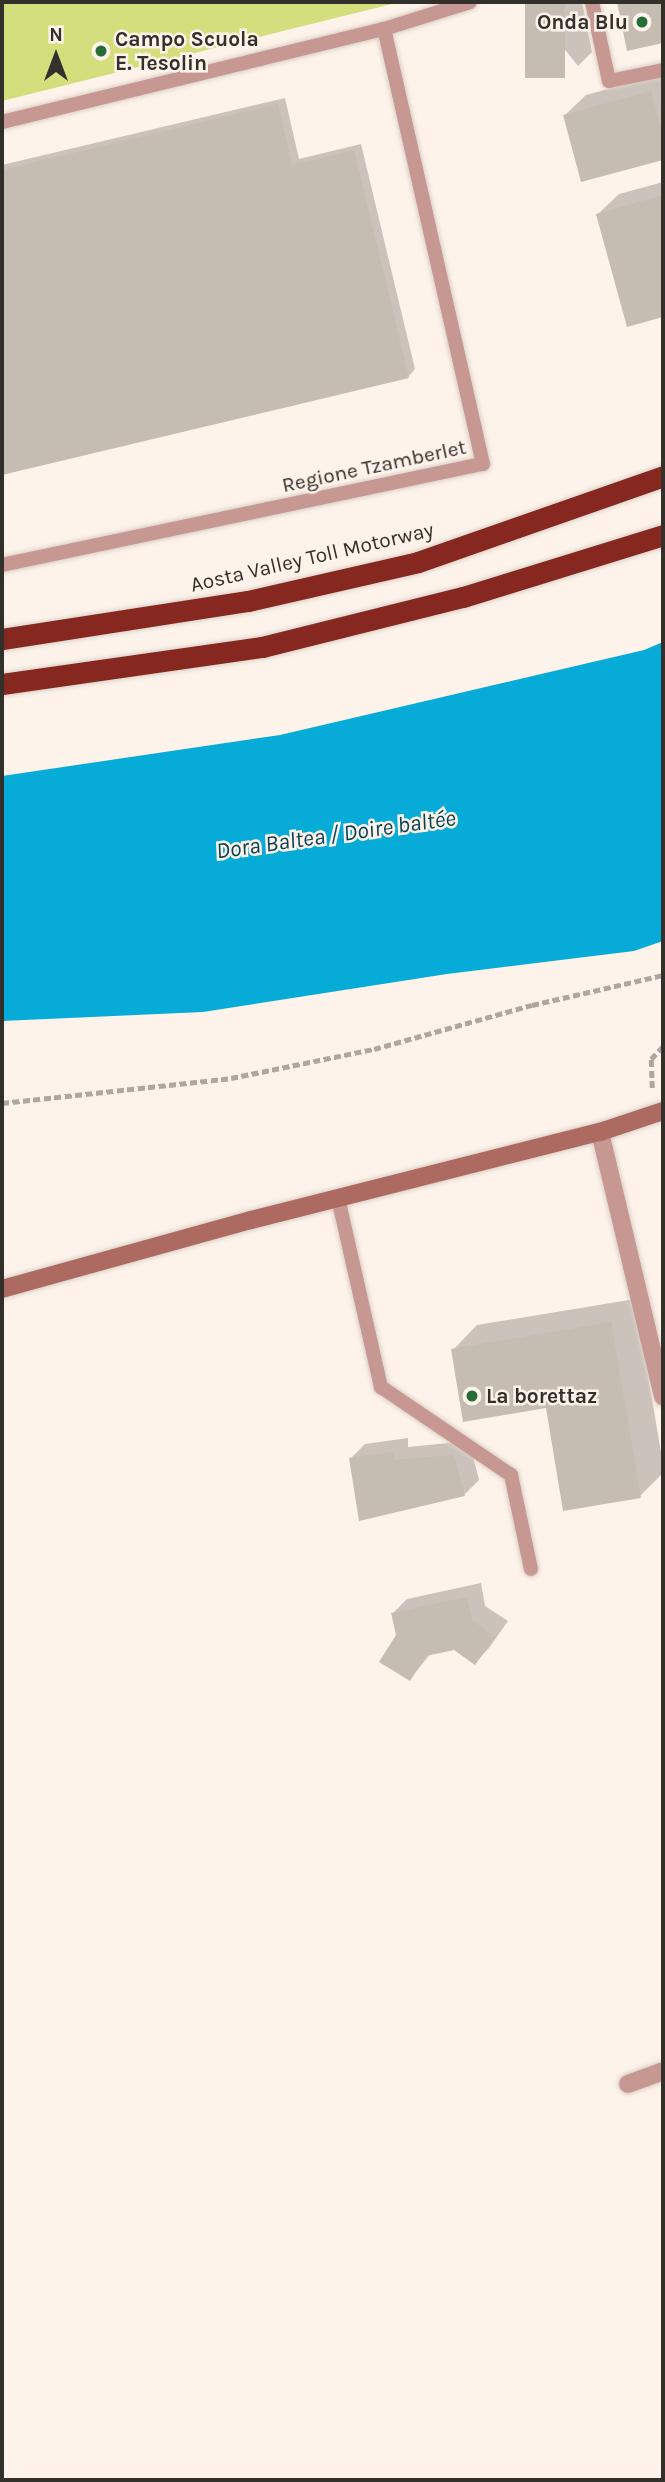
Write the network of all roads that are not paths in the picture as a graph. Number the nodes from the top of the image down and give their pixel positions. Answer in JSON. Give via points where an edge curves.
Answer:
{"nodes":[{"id":1,"x":470,"y":2,"type":"edge"},
{"id":2,"x":592,"y":2,"type":"edge"},
{"id":3,"x":384,"y":29,"type":"junction"},
{"id":4,"x":663,"y":70,"type":"edge"},
{"id":5,"x":2,"y":122,"type":"edge"},
{"id":6,"x":663,"y":476,"type":"edge"},
{"id":7,"x":663,"y":535,"type":"edge"},
{"id":8,"x":2,"y":565,"type":"edge"},
{"id":9,"x":2,"y":639,"type":"edge"},
{"id":10,"x":2,"y":684,"type":"edge"},
{"id":11,"x":663,"y":1111,"type":"edge"},
{"id":12,"x":600,"y":1132,"type":"junction"},
{"id":13,"x":338,"y":1198,"type":"junction"},
{"id":14,"x":2,"y":1289,"type":"edge"},
{"id":15,"x":663,"y":1397,"type":"edge"},
{"id":16,"x":531,"y":1569,"type":"dead end"},
{"id":17,"x":663,"y":2071,"type":"edge"},
{"id":18,"x":628,"y":2084,"type":"dead end"}],
"edges":[{"from":1,"to":3,"type":"lane"},
{"from":2,"to":4,"type":"lane","via":[[609,81]]},
{"from":3,"to":5,"type":"lane"},
{"from":3,"to":8,"type":"lane","name":"Regione Tzamberlet","via":[[483,464]]},
{"from":6,"to":9,"type":"highway","name":"Aosta Valley Toll Motorway","via":[[418,562],[248,601]]},
{"from":7,"to":10,"type":"highway","via":[[463,597],[262,648]]},
{"from":11,"to":12,"type":"main road"},
{"from":12,"to":13,"type":"main road"},
{"from":12,"to":15,"type":"street"},
{"from":13,"to":14,"type":"main road"},
{"from":13,"to":16,"type":"lane","via":[[381,1387],[511,1475]]},
{"from":17,"to":18,"type":"street"}]}
